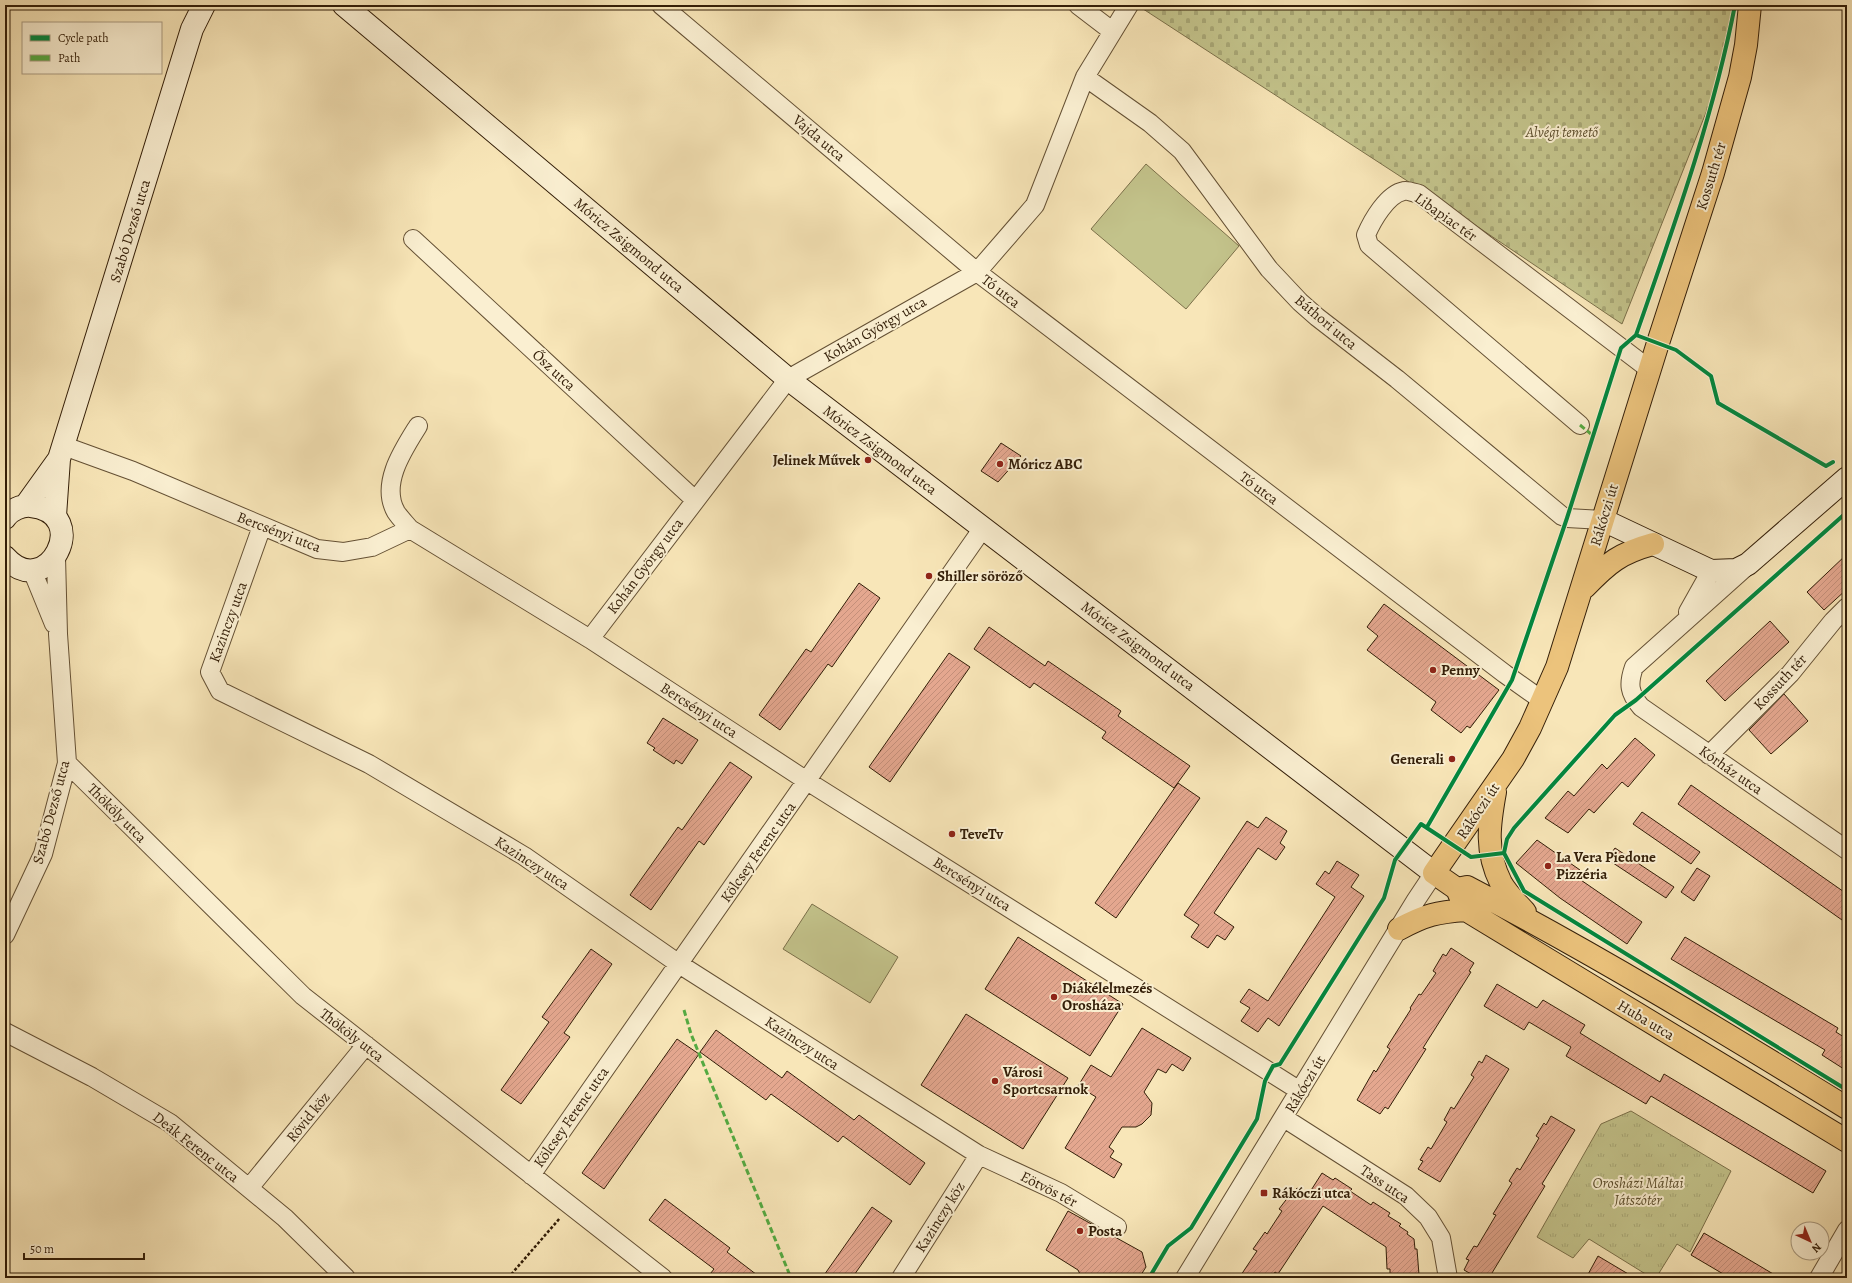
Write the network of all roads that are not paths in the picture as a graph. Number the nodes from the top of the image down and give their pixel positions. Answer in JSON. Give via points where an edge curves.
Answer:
{"nodes":[{"id":1,"x":204,"y":5,"type":"edge"},
{"id":2,"x":344,"y":5,"type":"edge"},
{"id":3,"x":661,"y":5,"type":"edge"},
{"id":4,"x":1078,"y":5,"type":"edge"},
{"id":5,"x":1130,"y":5,"type":"edge"},
{"id":6,"x":1750,"y":5,"type":"edge"},
{"id":7,"x":1112,"y":31,"type":"junction"},
{"id":8,"x":1085,"y":77,"type":"junction"},
{"id":9,"x":413,"y":239,"type":"dead end"},
{"id":10,"x":977,"y":272,"type":"junction"},
{"id":11,"x":1658,"y":343,"type":"joint"},
{"id":12,"x":1650,"y":369,"type":"junction"},
{"id":13,"x":788,"y":379,"type":"junction"},
{"id":14,"x":1580,"y":425,"type":"dead end"},
{"id":15,"x":418,"y":426,"type":"dead end"},
{"id":16,"x":62,"y":453,"type":"junction"},
{"id":17,"x":1847,"y":478,"type":"edge"},
{"id":18,"x":695,"y":500,"type":"junction"},
{"id":19,"x":26,"y":505,"type":"junction"},
{"id":20,"x":5,"y":516,"type":"edge"},
{"id":21,"x":55,"y":516,"type":"junction"},
{"id":22,"x":1603,"y":520,"type":"junction"},
{"id":23,"x":262,"y":526,"type":"junction"},
{"id":24,"x":983,"y":528,"type":"junction"},
{"id":25,"x":410,"y":529,"type":"junction"},
{"id":26,"x":1653,"y":544,"type":"junction"},
{"id":27,"x":56,"y":557,"type":"junction"},
{"id":28,"x":7,"y":563,"type":"edge"},
{"id":29,"x":1748,"y":564,"type":"junction"},
{"id":30,"x":32,"y":570,"type":"junction"},
{"id":31,"x":1711,"y":571,"type":"junction"},
{"id":32,"x":1581,"y":591,"type":"junction"},
{"id":33,"x":1847,"y":607,"type":"edge"},
{"id":34,"x":1682,"y":623,"type":"junction"},
{"id":35,"x":58,"y":634,"type":"junction"},
{"id":36,"x":590,"y":639,"type":"junction"},
{"id":37,"x":1543,"y":701,"type":"junction"},
{"id":38,"x":1709,"y":755,"type":"junction"},
{"id":39,"x":67,"y":763,"type":"junction"},
{"id":40,"x":808,"y":781,"type":"junction"},
{"id":41,"x":1496,"y":784,"type":"junction"},
{"id":42,"x":1847,"y":850,"type":"edge"},
{"id":43,"x":1434,"y":873,"type":"junction"},
{"id":44,"x":1457,"y":889,"type":"junction"},
{"id":45,"x":1466,"y":910,"type":"junction"},
{"id":46,"x":1531,"y":920,"type":"junction"},
{"id":47,"x":1399,"y":928,"type":"junction"},
{"id":48,"x":5,"y":935,"type":"edge"},
{"id":49,"x":679,"y":964,"type":"junction"},
{"id":50,"x":5,"y":1032,"type":"edge"},
{"id":51,"x":366,"y":1045,"type":"junction"},
{"id":52,"x":1300,"y":1091,"type":"junction"},
{"id":53,"x":1847,"y":1108,"type":"edge"},
{"id":54,"x":1284,"y":1118,"type":"junction"},
{"id":55,"x":1847,"y":1141,"type":"edge"},
{"id":56,"x":979,"y":1155,"type":"junction"},
{"id":57,"x":531,"y":1175,"type":"junction"},
{"id":58,"x":249,"y":1188,"type":"junction"},
{"id":59,"x":1117,"y":1227,"type":"dead end"},
{"id":60,"x":1847,"y":1230,"type":"edge"},
{"id":61,"x":346,"y":1278,"type":"edge"},
{"id":62,"x":663,"y":1278,"type":"edge"},
{"id":63,"x":901,"y":1278,"type":"edge"},
{"id":64,"x":1185,"y":1278,"type":"edge"},
{"id":65,"x":1448,"y":1278,"type":"edge"},
{"id":66,"x":1819,"y":1278,"type":"edge"}],
"edges":[{"from":1,"to":16,"type":"main road","name":"Szabó Dezső utca","via":[[192,29]]},
{"from":2,"to":13,"type":"main road","name":"Móricz Zsigmond utca"},
{"from":3,"to":10,"type":"street","name":"Vajda utca"},
{"from":4,"to":7,"type":"street"},
{"from":5,"to":7,"type":"street","name":"Kohán György utca"},
{"from":6,"to":11,"type":"main road","name":"Kossuth tér","via":[[1746,45],[1727,124]]},
{"from":7,"to":8,"type":"street","name":"Kohán György utca"},
{"from":8,"to":10,"type":"street","name":"Kohán György utca","via":[[1035,205]]},
{"from":8,"to":22,"type":"street","name":"Báthori utca","via":[[1150,123],[1182,151],[1269,269],[1318,317],[1562,516]]},
{"from":9,"to":18,"type":"street","name":"Ősz utca"},
{"from":10,"to":13,"type":"street","name":"Kohán György utca"},
{"from":10,"to":37,"type":"street","name":"Tó utca"},
{"from":11,"to":12,"type":"main road","name":"Rákóczi út"},
{"from":12,"to":14,"type":"street","name":"Libapiac tér","via":[[1419,194],[1404,190],[1393,196],[1374,218],[1366,235],[1370,245]]},
{"from":12,"to":22,"type":"main road","name":"Rákóczi út"},
{"from":13,"to":18,"type":"street","name":"Kohán György utca"},
{"from":13,"to":24,"type":"main road","name":"Móricz Zsigmond utca"},
{"from":15,"to":25,"type":"street","via":[[400,455],[390,487],[395,511]]},
{"from":16,"to":19,"type":"main road","name":"Szabó Dezső utca"},
{"from":16,"to":21,"type":"main road","name":"Szabó Dezső utca"},
{"from":16,"to":23,"type":"street","name":"Bercsényi utca","via":[[133,471]]},
{"from":17,"to":29,"type":"main road"},
{"from":18,"to":36,"type":"street","name":"Kohán György utca"},
{"from":19,"to":20,"type":"main road"},
{"from":19,"to":21,"type":"main road","via":[[42,507]]},
{"from":21,"to":27,"type":"main road","via":[[62,529],[62,544]]},
{"from":22,"to":26,"type":"main road"},
{"from":22,"to":32,"type":"main road","name":"Rákóczi út"},
{"from":23,"to":25,"type":"street","name":"Bercsényi utca","via":[[317,549],[343,552],[372,547]]},
{"from":23,"to":49,"type":"street","name":"Kazinczy utca","via":[[210,672],[220,690],[369,764],[524,856]]},
{"from":24,"to":40,"type":"street","name":"Kölcsey Ferenc utca"},
{"from":24,"to":43,"type":"main road","name":"Móricz Zsigmond utca"},
{"from":25,"to":36,"type":"street","name":"Bercsényi utca"},
{"from":26,"to":31,"type":"main road"},
{"from":26,"to":32,"type":"main road","via":[[1622,555],[1606,565]]},
{"from":27,"to":30,"type":"main road","via":[[45,566]]},
{"from":27,"to":35,"type":"street","name":"Szabó Dezső utca"},
{"from":28,"to":30,"type":"main road"},
{"from":29,"to":31,"type":"main road","via":[[1736,570]]},
{"from":29,"to":34,"type":"street"},
{"from":30,"to":35,"type":"street","name":"Szabó Dezső utca"},
{"from":31,"to":34,"type":"street"},
{"from":32,"to":37,"type":"main road","name":"Rákóczi út"},
{"from":33,"to":38,"type":"street","name":"Kossuth tér","via":[[1790,674]]},
{"from":34,"to":38,"type":"street","name":"Kórház utca","via":[[1634,667],[1629,679],[1631,690],[1641,707]]},
{"from":35,"to":39,"type":"street","name":"Szabó Dezső utca"},
{"from":36,"to":40,"type":"street","name":"Bercsényi utca"},
{"from":37,"to":41,"type":"main road","name":"Rákóczi út"},
{"from":38,"to":42,"type":"street","name":"Kórház utca"},
{"from":39,"to":48,"type":"street","name":"Szabó Dezső utca","via":[[43,854]]},
{"from":39,"to":51,"type":"street","name":"Thököly utca","via":[[303,996]]},
{"from":40,"to":49,"type":"street","name":"Kölcsey Ferenc utca"},
{"from":40,"to":52,"type":"street","name":"Bercsényi utca"},
{"from":41,"to":43,"type":"main road","name":"Rákóczi út"},
{"from":41,"to":46,"type":"main road","via":[[1489,830],[1491,856],[1502,884]]},
{"from":43,"to":44,"type":"main road","name":"Huba utca"},
{"from":43,"to":47,"type":"street","name":"Rákóczi út"},
{"from":44,"to":45,"type":"main road"},
{"from":44,"to":46,"type":"main road","name":"Huba utca","via":[[1468,887]]},
{"from":45,"to":47,"type":"main road","via":[[1420,917]]},
{"from":45,"to":55,"type":"main road","name":"Huba utca"},
{"from":46,"to":53,"type":"main road","name":"Huba utca","via":[[1707,1022]]},
{"from":47,"to":52,"type":"street","name":"Rákóczi út"},
{"from":49,"to":56,"type":"street","name":"Kazinczy utca"},
{"from":49,"to":57,"type":"street","name":"Kölcsey Ferenc utca"},
{"from":50,"to":58,"type":"street","name":"Deák Ferenc utca","via":[[92,1077],[170,1123]]},
{"from":51,"to":57,"type":"street","name":"Thököly utca"},
{"from":51,"to":58,"type":"street","name":"Rövid köz"},
{"from":52,"to":54,"type":"street","name":"Rákóczi út"},
{"from":54,"to":64,"type":"street","name":"Rákóczi út"},
{"from":54,"to":65,"type":"street","name":"Tass utca","via":[[1406,1196],[1428,1217],[1441,1238]]},
{"from":56,"to":59,"type":"street","name":"Eötvös tér","via":[[1061,1192]]},
{"from":56,"to":63,"type":"street","name":"Kazinczy köz"},
{"from":57,"to":62,"type":"street","name":"Thököly utca"},
{"from":58,"to":61,"type":"street","name":"Deák Ferenc utca","via":[[285,1218]]},
{"from":60,"to":66,"type":"street"}]}
